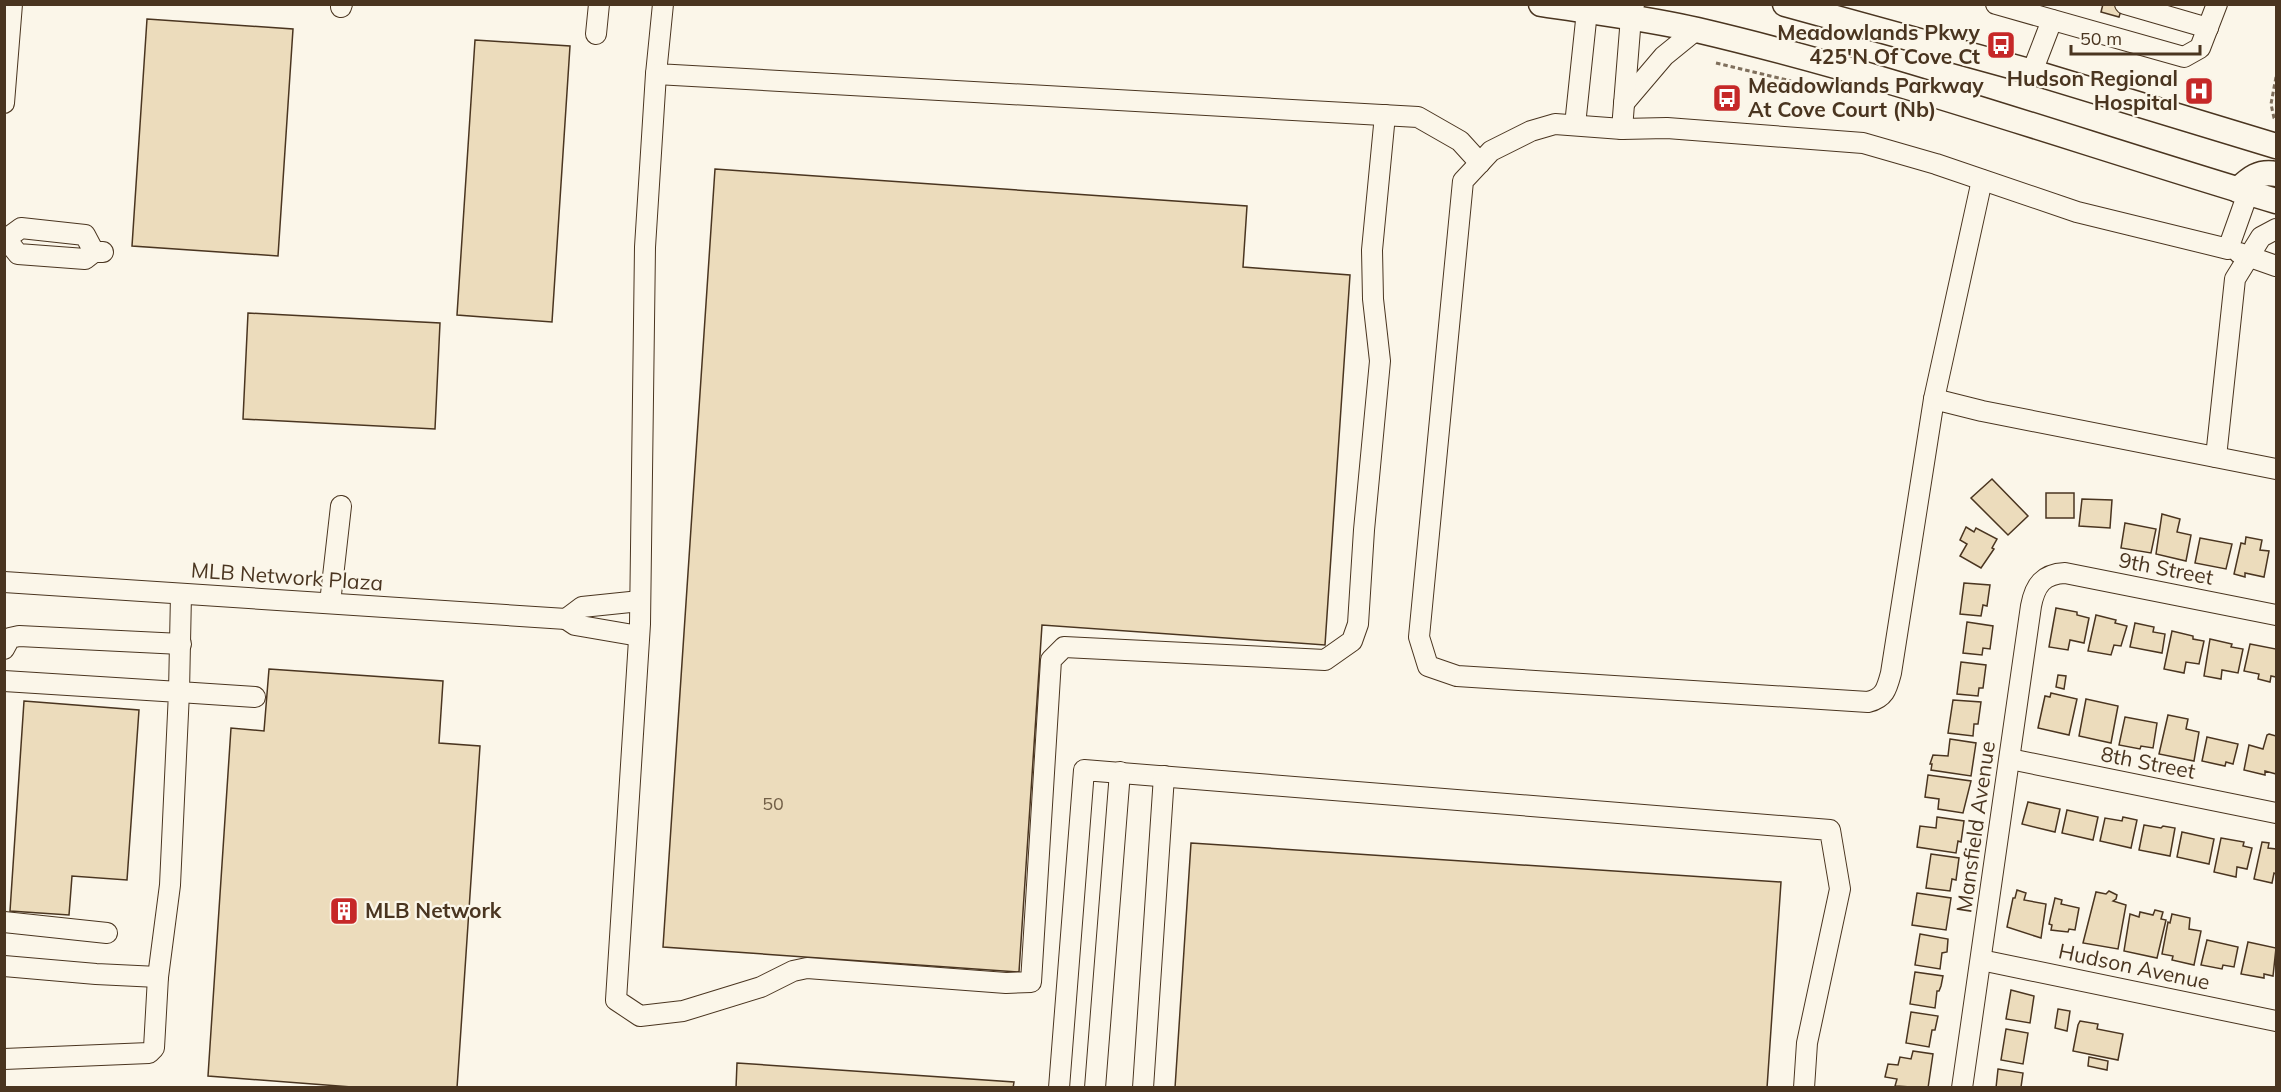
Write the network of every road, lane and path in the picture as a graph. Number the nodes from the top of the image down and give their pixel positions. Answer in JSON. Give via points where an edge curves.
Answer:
{"nodes":[{"id":1,"x":12,"y":4,"type":"edge"},
{"id":2,"x":599,"y":4,"type":"edge"},
{"id":3,"x":663,"y":4,"type":"edge"},
{"id":4,"x":1540,"y":4,"type":"edge"},
{"id":5,"x":1785,"y":4,"type":"edge"},
{"id":6,"x":1996,"y":4,"type":"edge"},
{"id":7,"x":2125,"y":4,"type":"edge"},
{"id":8,"x":2217,"y":4,"type":"edge"},
{"id":9,"x":1577,"y":8,"type":"edge"},
{"id":10,"x":1632,"y":11,"type":"edge"},
{"id":11,"x":2050,"y":14,"type":"edge"},
{"id":12,"x":2208,"y":28,"type":"junction"},
{"id":13,"x":1696,"y":30,"type":"junction"},
{"id":14,"x":596,"y":34,"type":"dead end"},
{"id":15,"x":1716,"y":63,"type":"dead end"},
{"id":16,"x":2032,"y":72,"type":"junction"},
{"id":17,"x":656,"y":74,"type":"junction"},
{"id":18,"x":2277,"y":77,"type":"edge"},
{"id":19,"x":1791,"y":81,"type":"dead end"},
{"id":20,"x":4,"y":103,"type":"edge"},
{"id":21,"x":1624,"y":103,"type":"junction"},
{"id":22,"x":1385,"y":115,"type":"junction"},
{"id":23,"x":2277,"y":120,"type":"edge"},
{"id":24,"x":1575,"y":126,"type":"junction"},
{"id":25,"x":1622,"y":129,"type":"junction"},
{"id":26,"x":2277,"y":146,"type":"edge"},
{"id":27,"x":1480,"y":163,"type":"junction"},
{"id":28,"x":2277,"y":174,"type":"edge"},
{"id":29,"x":1982,"y":180,"type":"junction"},
{"id":30,"x":2243,"y":191,"type":"junction"},
{"id":31,"x":2277,"y":201,"type":"edge"},
{"id":32,"x":2277,"y":229,"type":"edge"},
{"id":33,"x":5,"y":239,"type":"edge"},
{"id":34,"x":2228,"y":249,"type":"junction"},
{"id":35,"x":98,"y":252,"type":"dead end"},
{"id":36,"x":2249,"y":258,"type":"junction"},
{"id":37,"x":2277,"y":266,"type":"edge"},
{"id":38,"x":1934,"y":399,"type":"junction"},
{"id":39,"x":2216,"y":457,"type":"junction"},
{"id":40,"x":2277,"y":469,"type":"edge"},
{"id":41,"x":341,"y":506,"type":"dead end"},
{"id":42,"x":2046,"y":577,"type":"joint"},
{"id":43,"x":4,"y":582,"type":"edge"},
{"id":44,"x":181,"y":594,"type":"junction"},
{"id":45,"x":640,"y":602,"type":"junction"},
{"id":46,"x":330,"y":603,"type":"junction"},
{"id":47,"x":2277,"y":615,"type":"edge"},
{"id":48,"x":566,"y":619,"type":"junction"},
{"id":49,"x":639,"y":636,"type":"junction"},
{"id":50,"x":181,"y":644,"type":"junction"},
{"id":51,"x":4,"y":649,"type":"edge"},
{"id":52,"x":4,"y":681,"type":"edge"},
{"id":53,"x":179,"y":692,"type":"junction"},
{"id":54,"x":255,"y":697,"type":"dead end"},
{"id":55,"x":2010,"y":759,"type":"junction"},
{"id":56,"x":1120,"y":772,"type":"junction"},
{"id":57,"x":1164,"y":776,"type":"junction"},
{"id":58,"x":2277,"y":813,"type":"edge"},
{"id":59,"x":4,"y":922,"type":"edge"},
{"id":60,"x":107,"y":933,"type":"dead end"},
{"id":61,"x":1981,"y":960,"type":"junction"},
{"id":62,"x":4,"y":966,"type":"edge"},
{"id":63,"x":158,"y":977,"type":"junction"},
{"id":64,"x":2277,"y":1021,"type":"edge"},
{"id":65,"x":4,"y":1059,"type":"edge"},
{"id":66,"x":1059,"y":1088,"type":"edge"},
{"id":67,"x":1095,"y":1088,"type":"edge"},
{"id":68,"x":1143,"y":1088,"type":"edge"},
{"id":69,"x":1804,"y":1088,"type":"edge"},
{"id":70,"x":1962,"y":1088,"type":"edge"}],
"edges":[{"from":1,"to":20,"type":"street"},
{"from":2,"to":14,"type":"street"},
{"from":3,"to":17,"type":"street"},
{"from":4,"to":9,"type":"main road"},
{"from":5,"to":16,"type":"main road"},
{"from":6,"to":11,"type":"street"},
{"from":7,"to":12,"type":"street"},
{"from":8,"to":12,"type":"street"},
{"from":9,"to":10,"type":"main road"},
{"from":9,"to":24,"type":"street"},
{"from":10,"to":13,"type":"main road"},
{"from":10,"to":21,"type":"street"},
{"from":11,"to":12,"type":"street","via":[[2184,57],[2200,48]]},
{"from":11,"to":16,"type":"street"},
{"from":13,"to":21,"type":"street","via":[[1664,56]]},
{"from":13,"to":30,"type":"main road","via":[[1842,68]]},
{"from":15,"to":19,"type":"path"},
{"from":16,"to":26,"type":"main road"},
{"from":17,"to":22,"type":"street"},
{"from":17,"to":45,"type":"street","via":[[645,247]]},
{"from":18,"to":23,"type":"path","via":[[2271,104]]},
{"from":21,"to":25,"type":"street"},
{"from":22,"to":27,"type":"street","via":[[1418,117],[1460,141]]},
{"from":22,"to":49,"type":"street","via":[[1372,250],[1380,361],[1358,624],[1352,641],[1325,660],[1064,647],[1051,660],[1031,982],[807,968],[683,1011],[639,1016],[616,1000]]},
{"from":24,"to":25,"type":"street"},
{"from":24,"to":27,"type":"street","via":[[1555,124],[1532,131],[1491,150]]},
{"from":25,"to":29,"type":"street","via":[[1667,128],[1863,143]]},
{"from":27,"to":38,"type":"street","via":[[1463,181],[1419,637],[1428,666],[1457,676],[1876,700],[1885,694],[1891,673]]},
{"from":28,"to":30,"type":"main road","via":[[2258,174],[2249,179]]},
{"from":29,"to":34,"type":"street","via":[[2077,212]]},
{"from":29,"to":38,"type":"street"},
{"from":30,"to":31,"type":"main road"},
{"from":30,"to":34,"type":"street"},
{"from":32,"to":36,"type":"street","via":[[2262,237]]},
{"from":33,"to":35,"type":"street","via":[[21,228],[86,235]]},
{"from":34,"to":36,"type":"street"},
{"from":36,"to":37,"type":"street"},
{"from":36,"to":39,"type":"street","via":[[2235,279]]},
{"from":38,"to":39,"type":"street"},
{"from":39,"to":40,"type":"street"},
{"from":41,"to":46,"type":"street"},
{"from":42,"to":47,"type":"street","name":"9th Street","via":[[2066,573]]},
{"from":42,"to":55,"type":"street","name":"Mansfield Avenue","via":[[2034,593],[2031,606]]},
{"from":43,"to":44,"type":"street","name":"MLB Network Plaza"},
{"from":44,"to":46,"type":"street","name":"MLB Network Plaza"},
{"from":44,"to":50,"type":"street"},
{"from":45,"to":48,"type":"street","via":[[582,607]]},
{"from":45,"to":49,"type":"street"},
{"from":46,"to":48,"type":"street","name":"MLB Network Plaza"},
{"from":48,"to":49,"type":"street","name":"MLB Network Plaza","via":[[575,625]]},
{"from":50,"to":51,"type":"street","via":[[19,636],[10,638]]},
{"from":50,"to":53,"type":"street"},
{"from":52,"to":53,"type":"street"},
{"from":53,"to":54,"type":"street"},
{"from":53,"to":63,"type":"street","via":[[170,885]]},
{"from":55,"to":58,"type":"street","name":"8th Street"},
{"from":55,"to":61,"type":"street","name":"Mansfield Avenue"},
{"from":56,"to":57,"type":"street"},
{"from":56,"to":66,"type":"street","via":[[1084,770]]},
{"from":56,"to":67,"type":"street"},
{"from":57,"to":68,"type":"street"},
{"from":57,"to":69,"type":"street","via":[[1830,830],[1840,889],[1807,1043]]},
{"from":59,"to":60,"type":"street"},
{"from":61,"to":64,"type":"street","name":"Hudson Avenue"},
{"from":61,"to":70,"type":"street","name":"Mansfield Avenue"},
{"from":62,"to":63,"type":"street"},
{"from":63,"to":65,"type":"street","via":[[154,1048],[149,1053]]}]}
